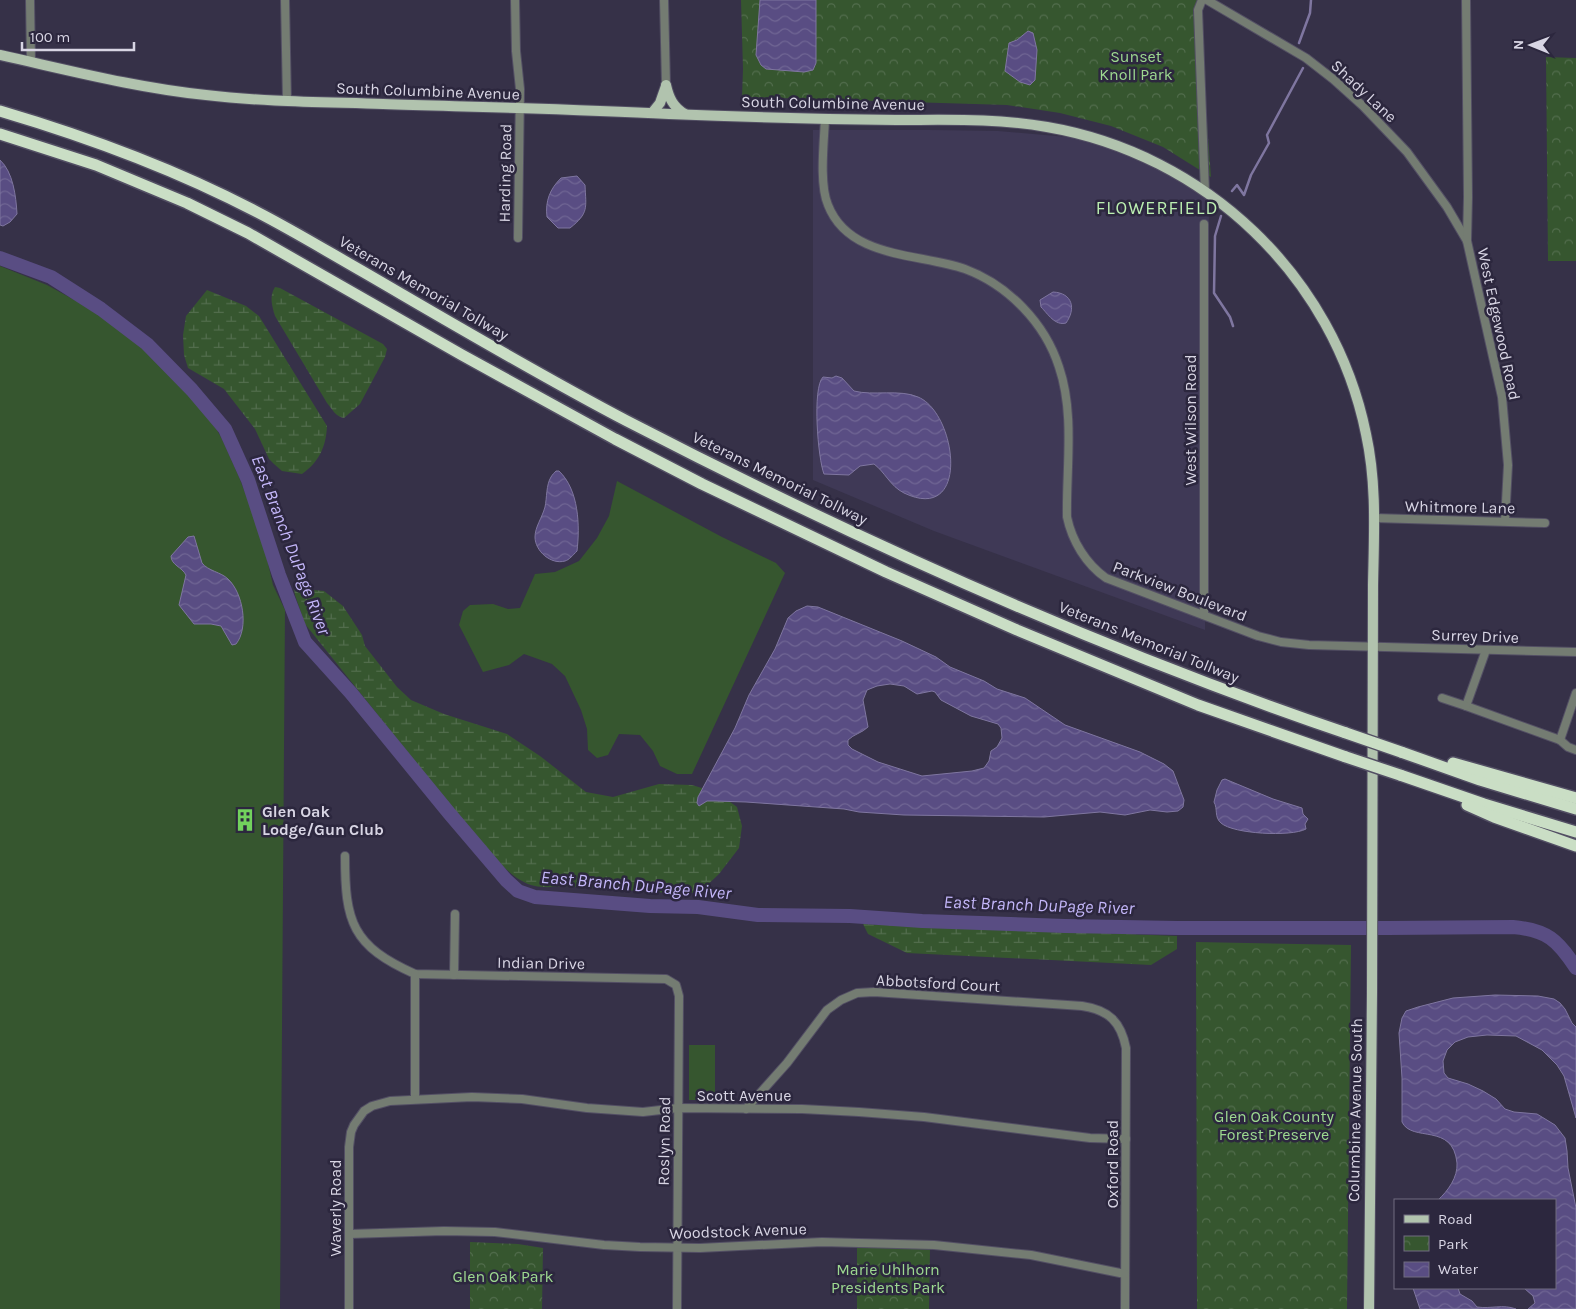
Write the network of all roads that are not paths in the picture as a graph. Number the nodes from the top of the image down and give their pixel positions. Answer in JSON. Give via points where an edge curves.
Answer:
{"nodes":[{"id":1,"x":30,"y":0,"type":"edge"},
{"id":2,"x":284,"y":0,"type":"edge"},
{"id":3,"x":515,"y":0,"type":"edge"},
{"id":4,"x":664,"y":0,"type":"edge"},
{"id":5,"x":1202,"y":0,"type":"edge"},
{"id":6,"x":1207,"y":0,"type":"edge"},
{"id":7,"x":1466,"y":0,"type":"edge"},
{"id":8,"x":0,"y":55,"type":"edge"},
{"id":9,"x":32,"y":62,"type":"junction"},
{"id":10,"x":666,"y":85,"type":"junction"},
{"id":11,"x":287,"y":101,"type":"junction"},
{"id":12,"x":520,"y":109,"type":"junction"},
{"id":13,"x":0,"y":111,"type":"edge"},
{"id":14,"x":652,"y":113,"type":"junction"},
{"id":15,"x":685,"y":114,"type":"junction"},
{"id":16,"x":824,"y":119,"type":"junction"},
{"id":17,"x":0,"y":134,"type":"edge"},
{"id":18,"x":1205,"y":192,"type":"junction"},
{"id":19,"x":1204,"y":224,"type":"dead end"},
{"id":20,"x":518,"y":238,"type":"dead end"},
{"id":21,"x":1467,"y":241,"type":"junction"},
{"id":22,"x":1374,"y":518,"type":"junction"},
{"id":23,"x":1505,"y":521,"type":"junction"},
{"id":24,"x":1545,"y":523,"type":"dead end"},
{"id":25,"x":1204,"y":615,"type":"junction"},
{"id":26,"x":1372,"y":646,"type":"junction"},
{"id":27,"x":1486,"y":650,"type":"junction"},
{"id":28,"x":1576,"y":652,"type":"edge"},
{"id":29,"x":1576,"y":693,"type":"edge"},
{"id":30,"x":1442,"y":698,"type":"dead end"},
{"id":31,"x":1466,"y":706,"type":"junction"},
{"id":32,"x":1560,"y":740,"type":"junction"},
{"id":33,"x":1576,"y":750,"type":"edge"},
{"id":34,"x":1405,"y":753,"type":"junction"},
{"id":35,"x":1431,"y":785,"type":"junction"},
{"id":36,"x":1576,"y":798,"type":"edge"},
{"id":37,"x":1576,"y":810,"type":"edge"},
{"id":38,"x":1576,"y":832,"type":"edge"},
{"id":39,"x":1576,"y":846,"type":"edge"},
{"id":40,"x":345,"y":856,"type":"dead end"},
{"id":41,"x":455,"y":914,"type":"dead end"},
{"id":42,"x":415,"y":974,"type":"junction"},
{"id":43,"x":454,"y":975,"type":"junction"},
{"id":44,"x":666,"y":979,"type":"joint"},
{"id":45,"x":1115,"y":1021,"type":"joint"},
{"id":46,"x":415,"y":1099,"type":"junction"},
{"id":47,"x":678,"y":1108,"type":"junction"},
{"id":48,"x":746,"y":1109,"type":"junction"},
{"id":49,"x":364,"y":1111,"type":"joint"},
{"id":50,"x":1126,"y":1139,"type":"junction"},
{"id":51,"x":349,"y":1234,"type":"junction"},
{"id":52,"x":677,"y":1246,"type":"junction"},
{"id":53,"x":1125,"y":1274,"type":"junction"},
{"id":54,"x":349,"y":1309,"type":"edge"},
{"id":55,"x":677,"y":1309,"type":"edge"},
{"id":56,"x":1125,"y":1309,"type":"edge"},
{"id":57,"x":1369,"y":1309,"type":"edge"}],
"edges":[{"from":1,"to":9,"type":"street"},
{"from":2,"to":11,"type":"street"},
{"from":3,"to":12,"type":"street","name":"Harding Road"},
{"from":4,"to":10,"type":"street"},
{"from":5,"to":18,"type":"street","via":[[1198,10]]},
{"from":6,"to":21,"type":"street","name":"Shady Lane","via":[[1306,58],[1334,79],[1406,152],[1447,207]]},
{"from":7,"to":21,"type":"street","name":"West Edgewood Road"},
{"from":8,"to":9,"type":"main road","name":"South Columbine Avenue"},
{"from":9,"to":11,"type":"main road","name":"South Columbine Avenue","via":[[169,90]]},
{"from":10,"to":14,"type":"main road","via":[[660,103]]},
{"from":10,"to":15,"type":"main road","via":[[672,103]]},
{"from":11,"to":12,"type":"main road","name":"South Columbine Avenue"},
{"from":12,"to":14,"type":"main road","name":"South Columbine Avenue"},
{"from":12,"to":20,"type":"street","name":"Harding Road"},
{"from":13,"to":34,"type":"highway","name":"Veterans Memorial Tollway","bridge":true,"via":[[102,144],[196,182],[256,211],[626,420],[893,551],[1118,648],[1261,704]]},
{"from":14,"to":15,"type":"main road","name":"South Columbine Avenue"},
{"from":15,"to":16,"type":"main road","name":"South Columbine Avenue"},
{"from":16,"to":18,"type":"main road","name":"South Columbine Avenue","via":[[989,121],[1047,127],[1122,147]]},
{"from":16,"to":25,"type":"street","name":"Parkview Boulevard","via":[[824,191],[833,216],[846,232],[874,248],[948,264],[983,278],[1022,305],[1048,341],[1059,366],[1066,398],[1069,528],[1090,565],[1115,583]]},
{"from":17,"to":35,"type":"highway","bridge":true,"via":[[96,165],[248,232],[615,439],[868,564],[1198,705]]},
{"from":18,"to":22,"type":"main road","name":"South Columbine Avenue","via":[[1247,224],[1278,256],[1310,297],[1330,332],[1348,370],[1364,421],[1372,473]]},
{"from":19,"to":25,"type":"street","name":"West Wilson Road"},
{"from":21,"to":23,"type":"street","name":"West Edgewood Road","via":[[1502,397],[1508,465]]},
{"from":22,"to":23,"type":"street","name":"Whitmore Lane"},
{"from":22,"to":26,"type":"main road","name":"South Columbine Avenue"},
{"from":23,"to":24,"type":"street","name":"Whitmore Lane"},
{"from":25,"to":26,"type":"street","name":"Parkview Boulevard","via":[[1281,642]]},
{"from":26,"to":27,"type":"street","name":"Surrey Drive"},
{"from":26,"to":57,"type":"main road","name":"Columbine Avenue South"},
{"from":27,"to":28,"type":"street","name":"Surrey Drive"},
{"from":27,"to":31,"type":"street"},
{"from":29,"to":32,"type":"street"},
{"from":30,"to":31,"type":"street"},
{"from":31,"to":32,"type":"street"},
{"from":32,"to":33,"type":"street","via":[[1568,748]]},
{"from":34,"to":36,"type":"highway","via":[[1428,755]]},
{"from":34,"to":37,"type":"highway","name":"Veterans Memorial Tollway"},
{"from":35,"to":38,"type":"highway"},
{"from":35,"to":39,"type":"highway","via":[[1444,795],[1494,817]]},
{"from":40,"to":42,"type":"street","via":[[347,903],[357,930],[383,959]]},
{"from":41,"to":43,"type":"street"},
{"from":42,"to":43,"type":"street","name":"Indian Drive"},
{"from":42,"to":46,"type":"street"},
{"from":43,"to":44,"type":"street","name":"Indian Drive"},
{"from":44,"to":47,"type":"street","name":"Roslyn Road","via":[[676,986],[679,996]]},
{"from":45,"to":48,"type":"street","name":"Abbotsford Court","via":[[1104,1012],[1082,1006],[857,993],[827,1010],[787,1064]]},
{"from":45,"to":50,"type":"street","name":"Oxford Road","via":[[1126,1048]]},
{"from":46,"to":47,"type":"street","name":"Scott Avenue","via":[[522,1099],[643,1112]]},
{"from":46,"to":49,"type":"street","name":"Scott Avenue","via":[[381,1103]]},
{"from":47,"to":48,"type":"street","name":"Scott Avenue"},
{"from":47,"to":52,"type":"street","name":"Roslyn Road"},
{"from":48,"to":50,"type":"street","name":"Scott Avenue","via":[[868,1113],[1050,1134]]},
{"from":49,"to":51,"type":"street","name":"Waverly Road","via":[[354,1125],[350,1140]]},
{"from":50,"to":53,"type":"street","name":"Oxford Road"},
{"from":51,"to":52,"type":"street","name":"Woodstock Avenue","via":[[444,1230],[495,1232],[604,1245]]},
{"from":51,"to":54,"type":"street","name":"Waverly Road"},
{"from":52,"to":53,"type":"street","name":"Woodstock Avenue","via":[[700,1248],[822,1242],[934,1245],[1031,1255]]},
{"from":52,"to":55,"type":"street","name":"Roslyn Road"},
{"from":53,"to":56,"type":"street","name":"Oxford Road"}]}
